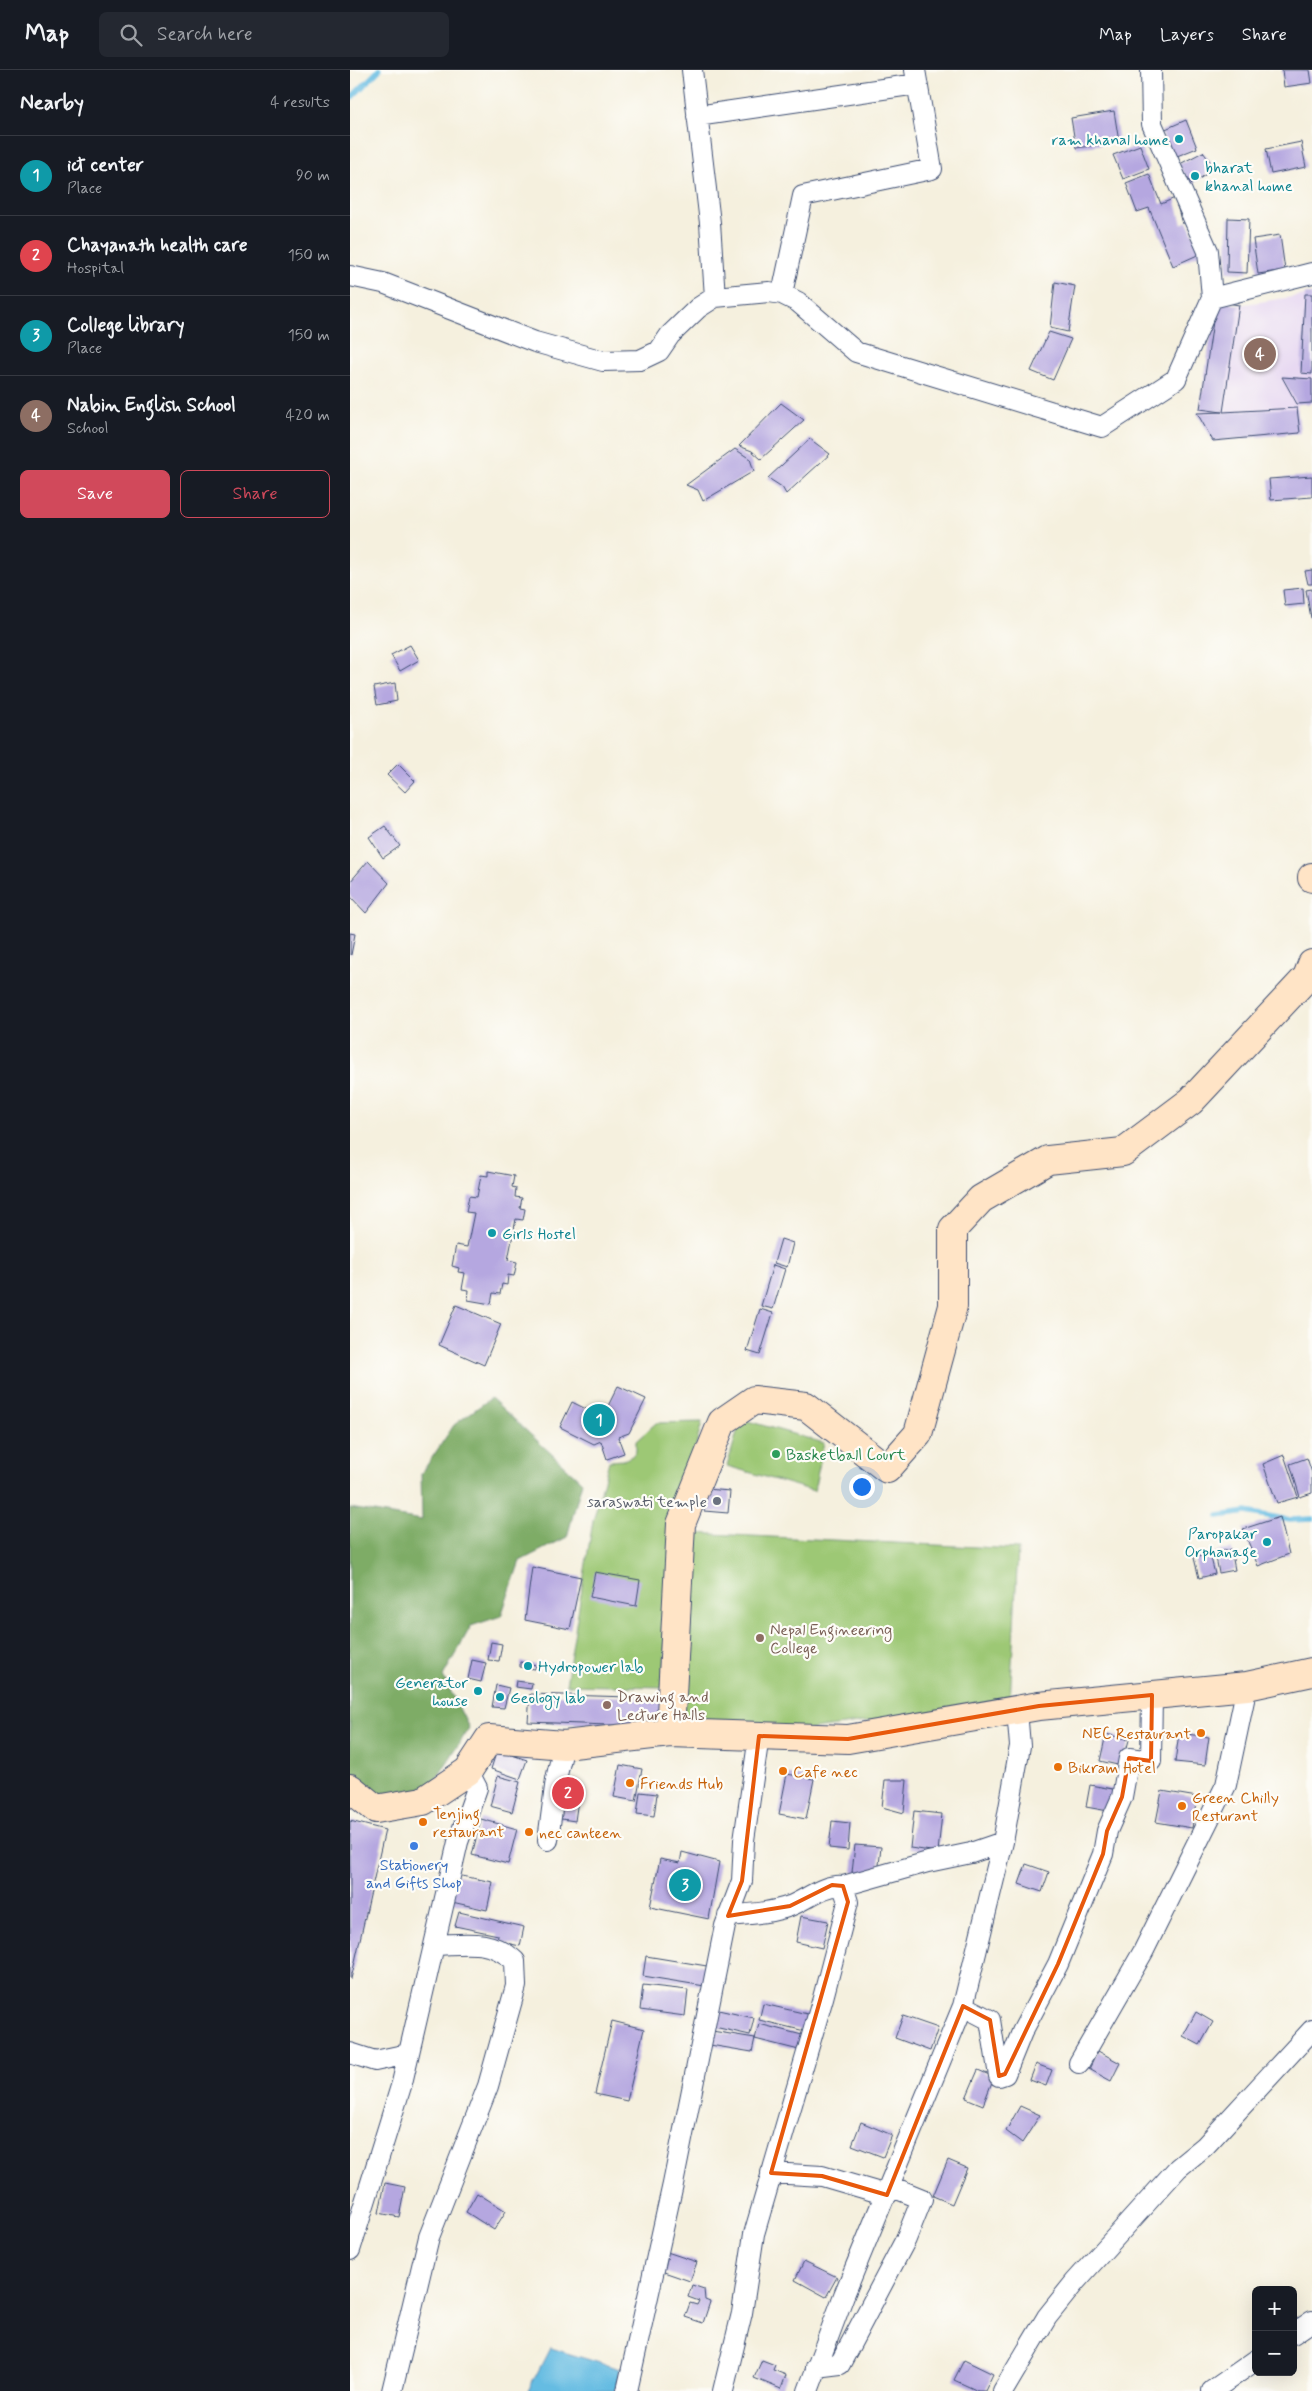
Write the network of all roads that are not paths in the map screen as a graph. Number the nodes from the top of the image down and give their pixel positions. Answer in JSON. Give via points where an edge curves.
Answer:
{"nodes":[{"id":1,"x":692,"y":70,"type":"edge"},
{"id":2,"x":1151,"y":70,"type":"edge"},
{"id":3,"x":916,"y":77,"type":"edge"},
{"id":4,"x":697,"y":116,"type":"junction"},
{"id":5,"x":1312,"y":273,"type":"edge"},
{"id":6,"x":350,"y":276,"type":"edge"},
{"id":7,"x":782,"y":294,"type":"junction"},
{"id":8,"x":715,"y":297,"type":"junction"},
{"id":9,"x":1212,"y":298,"type":"junction"},
{"id":10,"x":1312,"y":964,"type":"edge"},
{"id":11,"x":1312,"y":1672,"type":"edge"},
{"id":12,"x":1247,"y":1686,"type":"junction"},
{"id":13,"x":1152,"y":1695,"type":"junction"},
{"id":14,"x":1018,"y":1710,"type":"junction"},
{"id":15,"x":670,"y":1733,"type":"junction"},
{"id":16,"x":759,"y":1736,"type":"junction"},
{"id":17,"x":564,"y":1744,"type":"junction"},
{"id":18,"x":468,"y":1772,"type":"junction"},
{"id":19,"x":350,"y":1788,"type":"edge"},
{"id":20,"x":548,"y":1840,"type":"dead end"},
{"id":21,"x":1003,"y":1842,"type":"junction"},
{"id":22,"x":843,"y":1886,"type":"junction"},
{"id":23,"x":728,"y":1916,"type":"junction"},
{"id":24,"x":435,"y":1945,"type":"junction"},
{"id":25,"x":963,"y":2006,"type":"junction"},
{"id":26,"x":1312,"y":2030,"type":"edge"},
{"id":27,"x":350,"y":2053,"type":"edge"},
{"id":28,"x":408,"y":2054,"type":"junction"},
{"id":29,"x":1079,"y":2063,"type":"dead end"},
{"id":30,"x":771,"y":2173,"type":"junction"},
{"id":31,"x":888,"y":2190,"type":"junction"},
{"id":32,"x":350,"y":2250,"type":"edge"},
{"id":33,"x":1312,"y":2321,"type":"edge"},
{"id":34,"x":1297,"y":2331,"type":"edge"},
{"id":35,"x":1252,"y":2363,"type":"edge"},
{"id":36,"x":816,"y":2367,"type":"junction"},
{"id":37,"x":392,"y":2391,"type":"edge"},
{"id":38,"x":627,"y":2391,"type":"edge"},
{"id":39,"x":723,"y":2391,"type":"edge"},
{"id":40,"x":808,"y":2391,"type":"edge"},
{"id":41,"x":1003,"y":2391,"type":"edge"},
{"id":42,"x":1212,"y":2391,"type":"edge"}],
"edges":[{"from":1,"to":4,"type":"street"},
{"from":2,"to":9,"type":"street","via":[[1152,124],[1208,250]]},
{"from":3,"to":4,"type":"street"},
{"from":3,"to":7,"type":"street","via":[[932,169],[803,196]]},
{"from":4,"to":8,"type":"street"},
{"from":5,"to":9,"type":"street"},
{"from":6,"to":8,"type":"street","via":[[383,283],[535,342],[603,361],[640,360],[659,351],[670,335],[698,308]]},
{"from":7,"to":8,"type":"street","via":[[769,292]]},
{"from":7,"to":9,"type":"street","via":[[798,302],[856,352],[1102,427],[1176,379]]},
{"from":10,"to":15,"type":"street","via":[[1307,977],[1191,1101],[1123,1152],[1048,1160],[981,1198],[953,1229],[953,1306],[918,1434],[887,1470],[806,1406],[754,1400],[722,1422],[681,1524]]},
{"from":11,"to":12,"type":"street"},
{"from":12,"to":13,"type":"street"},
{"from":12,"to":29,"type":"street","via":[[1226,1785],[1143,1952]]},
{"from":13,"to":14,"type":"street"},
{"from":13,"to":25,"type":"street","via":[[1152,1761],[1129,1758],[1122,1797],[1107,1832],[1103,1854],[1058,1964],[1022,2032],[1005,2074],[999,2076],[990,2020]]},
{"from":14,"to":16,"type":"street","via":[[848,1739]]},
{"from":14,"to":21,"type":"street","via":[[1020,1746]]},
{"from":15,"to":16,"type":"street"},
{"from":15,"to":17,"type":"street"},
{"from":16,"to":23,"type":"street","via":[[744,1840],[742,1881]]},
{"from":17,"to":18,"type":"street","via":[[489,1739]]},
{"from":17,"to":20,"type":"street"},
{"from":18,"to":19,"type":"street","via":[[423,1801],[376,1809]]},
{"from":18,"to":24,"type":"street","via":[[477,1788],[458,1842]]},
{"from":21,"to":22,"type":"street"},
{"from":21,"to":25,"type":"street"},
{"from":22,"to":23,"type":"street","via":[[832,1885],[790,1906],[758,1914]]},
{"from":22,"to":30,"type":"street","via":[[848,1902]]},
{"from":23,"to":38,"type":"street"},
{"from":24,"to":28,"type":"street"},
{"from":24,"to":37,"type":"street","via":[[485,1944],[504,1951],[515,1961],[516,1986],[488,2086],[429,2237]]},
{"from":25,"to":31,"type":"street"},
{"from":26,"to":41,"type":"street","via":[[1205,2146],[1178,2168],[1075,2282],[1046,2317]]},
{"from":27,"to":28,"type":"street","via":[[375,2062]]},
{"from":28,"to":32,"type":"street"},
{"from":30,"to":31,"type":"street","via":[[822,2176]]},
{"from":30,"to":39,"type":"street","via":[[754,2234],[742,2313]]},
{"from":31,"to":36,"type":"street"},
{"from":31,"to":36,"type":"street","via":[[922,2199],[906,2239],[840,2364]]},
{"from":33,"to":34,"type":"street"},
{"from":35,"to":42,"type":"street"},
{"from":36,"to":40,"type":"street"}]}
